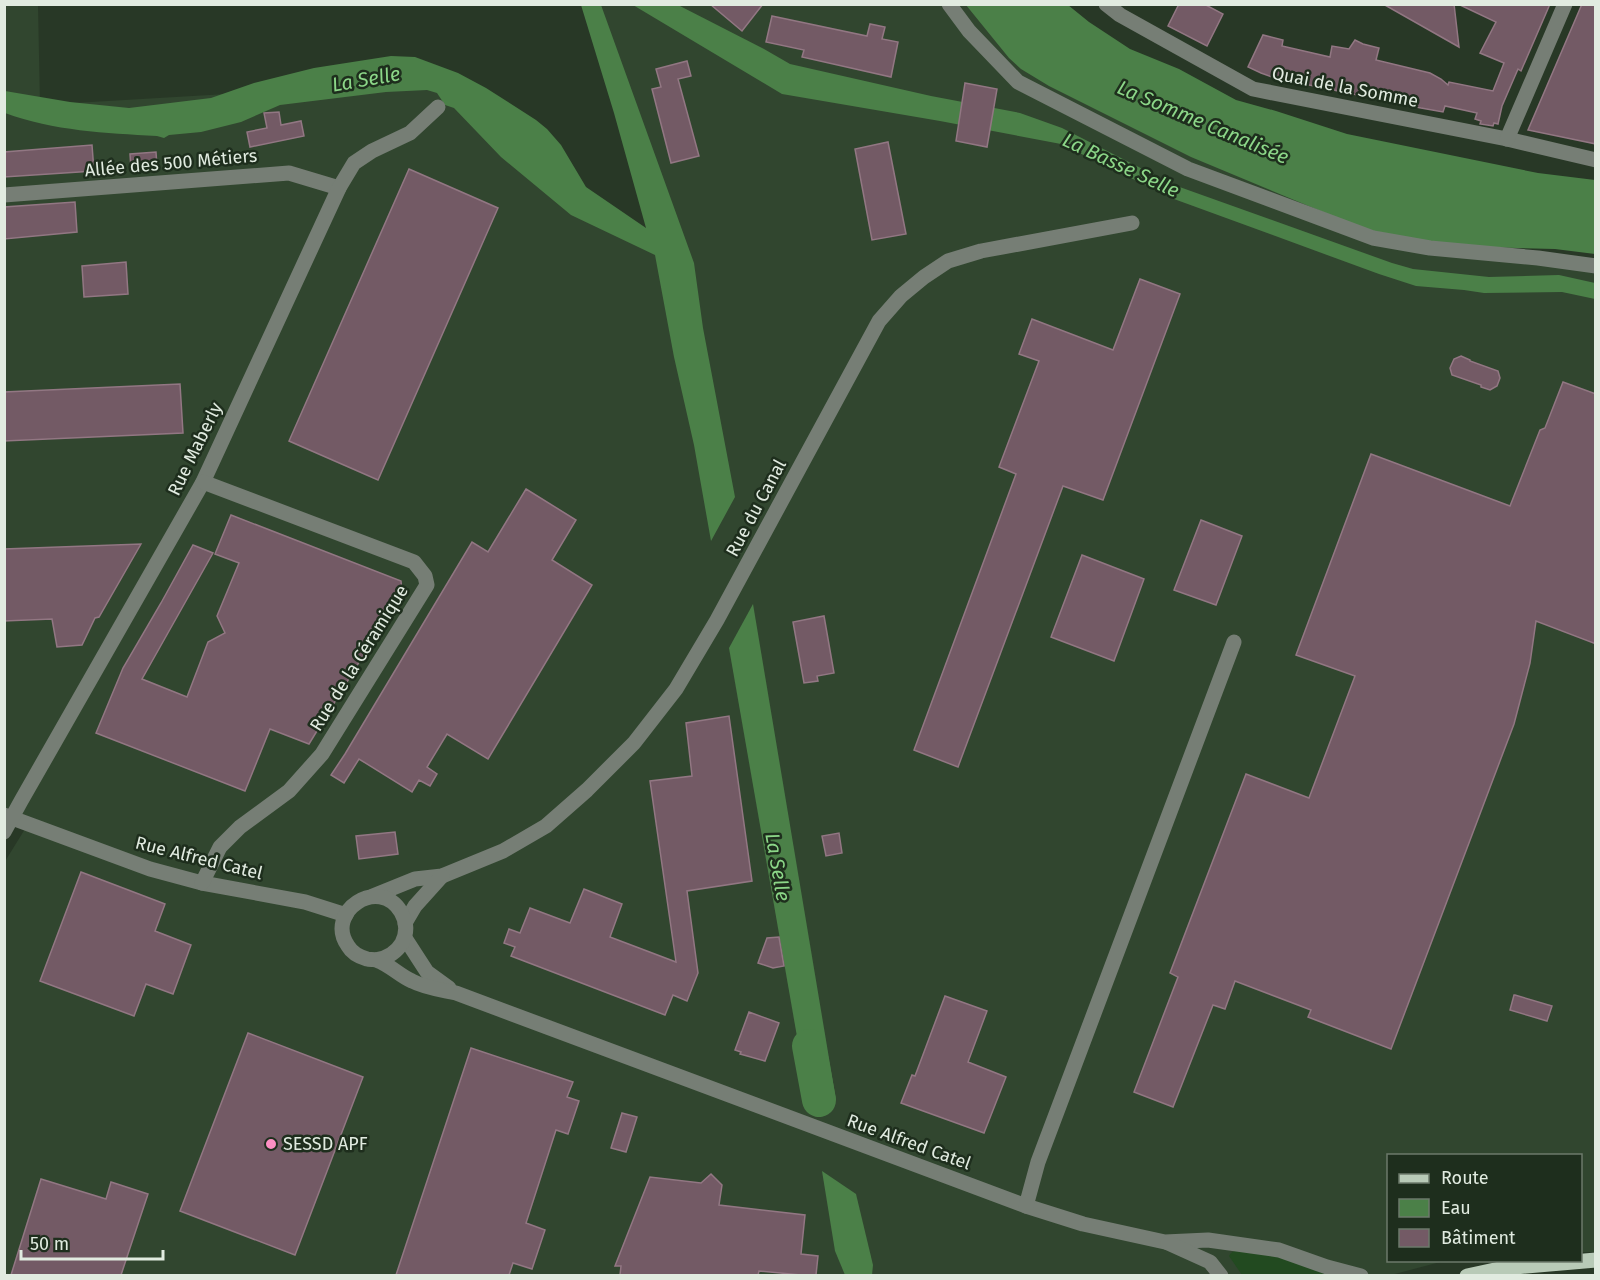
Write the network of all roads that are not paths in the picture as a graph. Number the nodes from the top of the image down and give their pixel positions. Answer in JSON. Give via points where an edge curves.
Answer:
{"nodes":[{"id":1,"x":949,"y":4,"type":"edge"},
{"id":2,"x":1106,"y":4,"type":"edge"},
{"id":3,"x":1565,"y":4,"type":"edge"},
{"id":4,"x":438,"y":107,"type":"dead end"},
{"id":5,"x":1507,"y":139,"type":"junction"},
{"id":6,"x":1596,"y":160,"type":"edge"},
{"id":7,"x":339,"y":188,"type":"junction"},
{"id":8,"x":4,"y":195,"type":"edge"},
{"id":9,"x":1132,"y":223,"type":"dead end"},
{"id":10,"x":1596,"y":267,"type":"edge"},
{"id":11,"x":203,"y":482,"type":"junction"},
{"id":12,"x":1234,"y":642,"type":"dead end"},
{"id":13,"x":8,"y":816,"type":"edge"},
{"id":14,"x":4,"y":832,"type":"edge"},
{"id":15,"x":442,"y":876,"type":"junction"},
{"id":16,"x":202,"y":883,"type":"junction"},
{"id":17,"x":373,"y":896,"type":"junction"},
{"id":18,"x":346,"y":915,"type":"junction"},
{"id":19,"x":405,"y":930,"type":"junction"},
{"id":20,"x":376,"y":960,"type":"junction"},
{"id":21,"x":456,"y":993,"type":"junction"},
{"id":22,"x":1026,"y":1206,"type":"junction"},
{"id":23,"x":1166,"y":1242,"type":"junction"},
{"id":24,"x":1573,"y":1262,"type":"edge"},
{"id":25,"x":1221,"y":1275,"type":"edge"},
{"id":26,"x":1361,"y":1275,"type":"edge"},
{"id":27,"x":1467,"y":1275,"type":"edge"}],
"edges":[{"from":1,"to":10,"type":"street","via":[[1018,82],[1188,170],[1373,238]]},
{"from":2,"to":5,"type":"street","name":"Quai de la Somme","via":[[1253,89]]},
{"from":3,"to":5,"type":"street"},
{"from":4,"to":7,"type":"street","name":"Rue Maberly","via":[[410,133],[354,163]]},
{"from":5,"to":6,"type":"street","name":"Quai de la Somme"},
{"from":7,"to":8,"type":"street","name":"Allée des 500 Métiers","via":[[289,173]]},
{"from":7,"to":11,"type":"street","name":"Rue Maberly"},
{"from":9,"to":15,"type":"street","name":"Rue du Canal","via":[[981,251],[948,261],[901,296],[879,321],[676,689],[634,742],[546,826],[503,851]]},
{"from":11,"to":13,"type":"street","name":"Rue Maberly"},
{"from":11,"to":16,"type":"street","name":"Rue de la Céramique","via":[[414,562],[427,585],[322,754],[289,791],[220,847]]},
{"from":12,"to":22,"type":"street","via":[[1038,1162]]},
{"from":13,"to":14,"type":"street","name":"Rue Maberly"},
{"from":13,"to":16,"type":"street","name":"Rue Alfred Catel","via":[[150,869]]},
{"from":15,"to":17,"type":"street","name":"Rue du Canal","via":[[415,879]]},
{"from":15,"to":19,"type":"street","name":"Rue du Canal","via":[[415,906]]},
{"from":16,"to":18,"type":"street","name":"Rue Alfred Catel","via":[[305,902]]},
{"from":17,"to":18,"type":"street","via":[[357,902]]},
{"from":17,"to":19,"type":"street","via":[[398,907]]},
{"from":18,"to":20,"type":"street","via":[[343,936],[348,946],[355,954]]},
{"from":19,"to":20,"type":"street","via":[[394,953]]},
{"from":19,"to":21,"type":"street","name":"Rue Alfred Catel","via":[[427,972]]},
{"from":20,"to":21,"type":"street","name":"Rue Alfred Catel","via":[[413,982]]},
{"from":21,"to":22,"type":"street","name":"Rue Alfred Catel"},
{"from":22,"to":23,"type":"street","name":"Rue Alfred Catel","via":[[1083,1224]]},
{"from":23,"to":25,"type":"street","via":[[1210,1262]]},
{"from":23,"to":26,"type":"street","name":"Rue Alfred Catel","via":[[1208,1240],[1279,1250]]},
{"from":24,"to":27,"type":"main road"}]}
